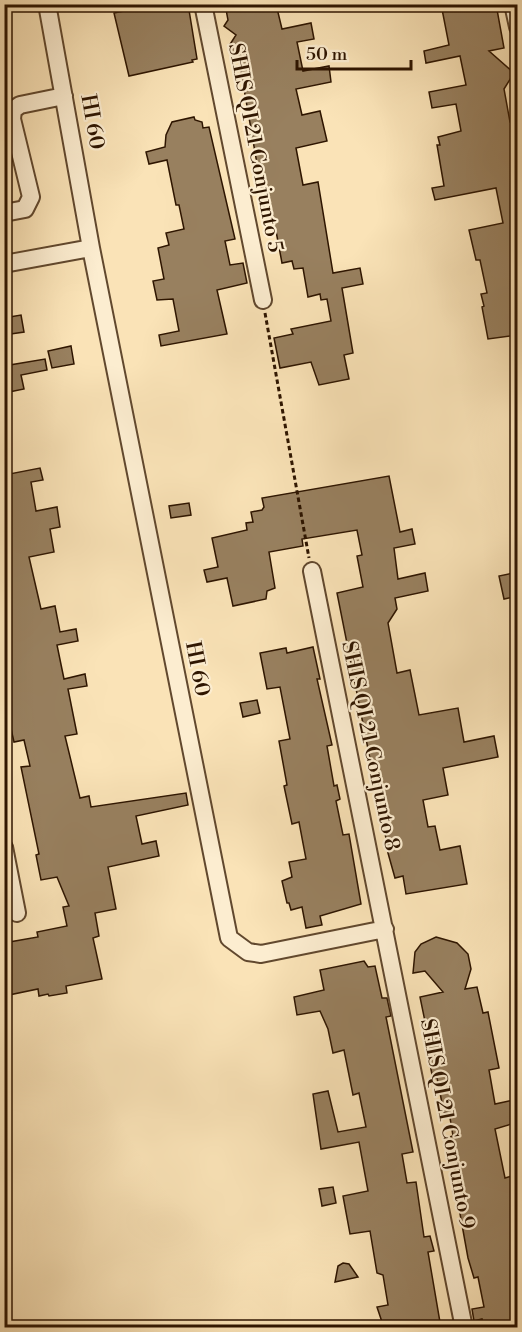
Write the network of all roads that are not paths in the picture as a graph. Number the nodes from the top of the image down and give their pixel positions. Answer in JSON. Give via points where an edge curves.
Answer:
{"nodes":[{"id":1,"x":47,"y":4,"type":"edge"},
{"id":2,"x":203,"y":4,"type":"edge"},
{"id":3,"x":513,"y":4,"type":"edge"},
{"id":4,"x":518,"y":27,"type":"edge"},
{"id":5,"x":64,"y":96,"type":"junction"},
{"id":6,"x":4,"y":213,"type":"edge"},
{"id":7,"x":91,"y":248,"type":"junction"},
{"id":8,"x":4,"y":264,"type":"edge"},
{"id":9,"x":263,"y":300,"type":"road end"},
{"id":10,"x":312,"y":571,"type":"road end"},
{"id":11,"x":4,"y":846,"type":"edge"},
{"id":12,"x":17,"y":913,"type":"dead end"},
{"id":13,"x":385,"y":929,"type":"junction"},
{"id":14,"x":464,"y":1328,"type":"edge"}],
"edges":[{"from":1,"to":5,"type":"street","name":"HI 60"},
{"from":2,"to":9,"type":"street","name":"SHIS QI 21 Conjunto 5"},
{"from":3,"to":4,"type":"street"},
{"from":5,"to":6,"type":"street","via":[[13,110],[31,197],[25,209]]},
{"from":5,"to":7,"type":"street","name":"HI 60"},
{"from":7,"to":8,"type":"street"},
{"from":7,"to":13,"type":"street","name":"HI 60","via":[[229,938],[248,952],[261,954]]},
{"from":10,"to":13,"type":"street","name":"SHIS QI 21 Conjunto 8"},
{"from":11,"to":12,"type":"street"},
{"from":13,"to":14,"type":"street","name":"SHIS QI 21 Conjunto 9"}]}
